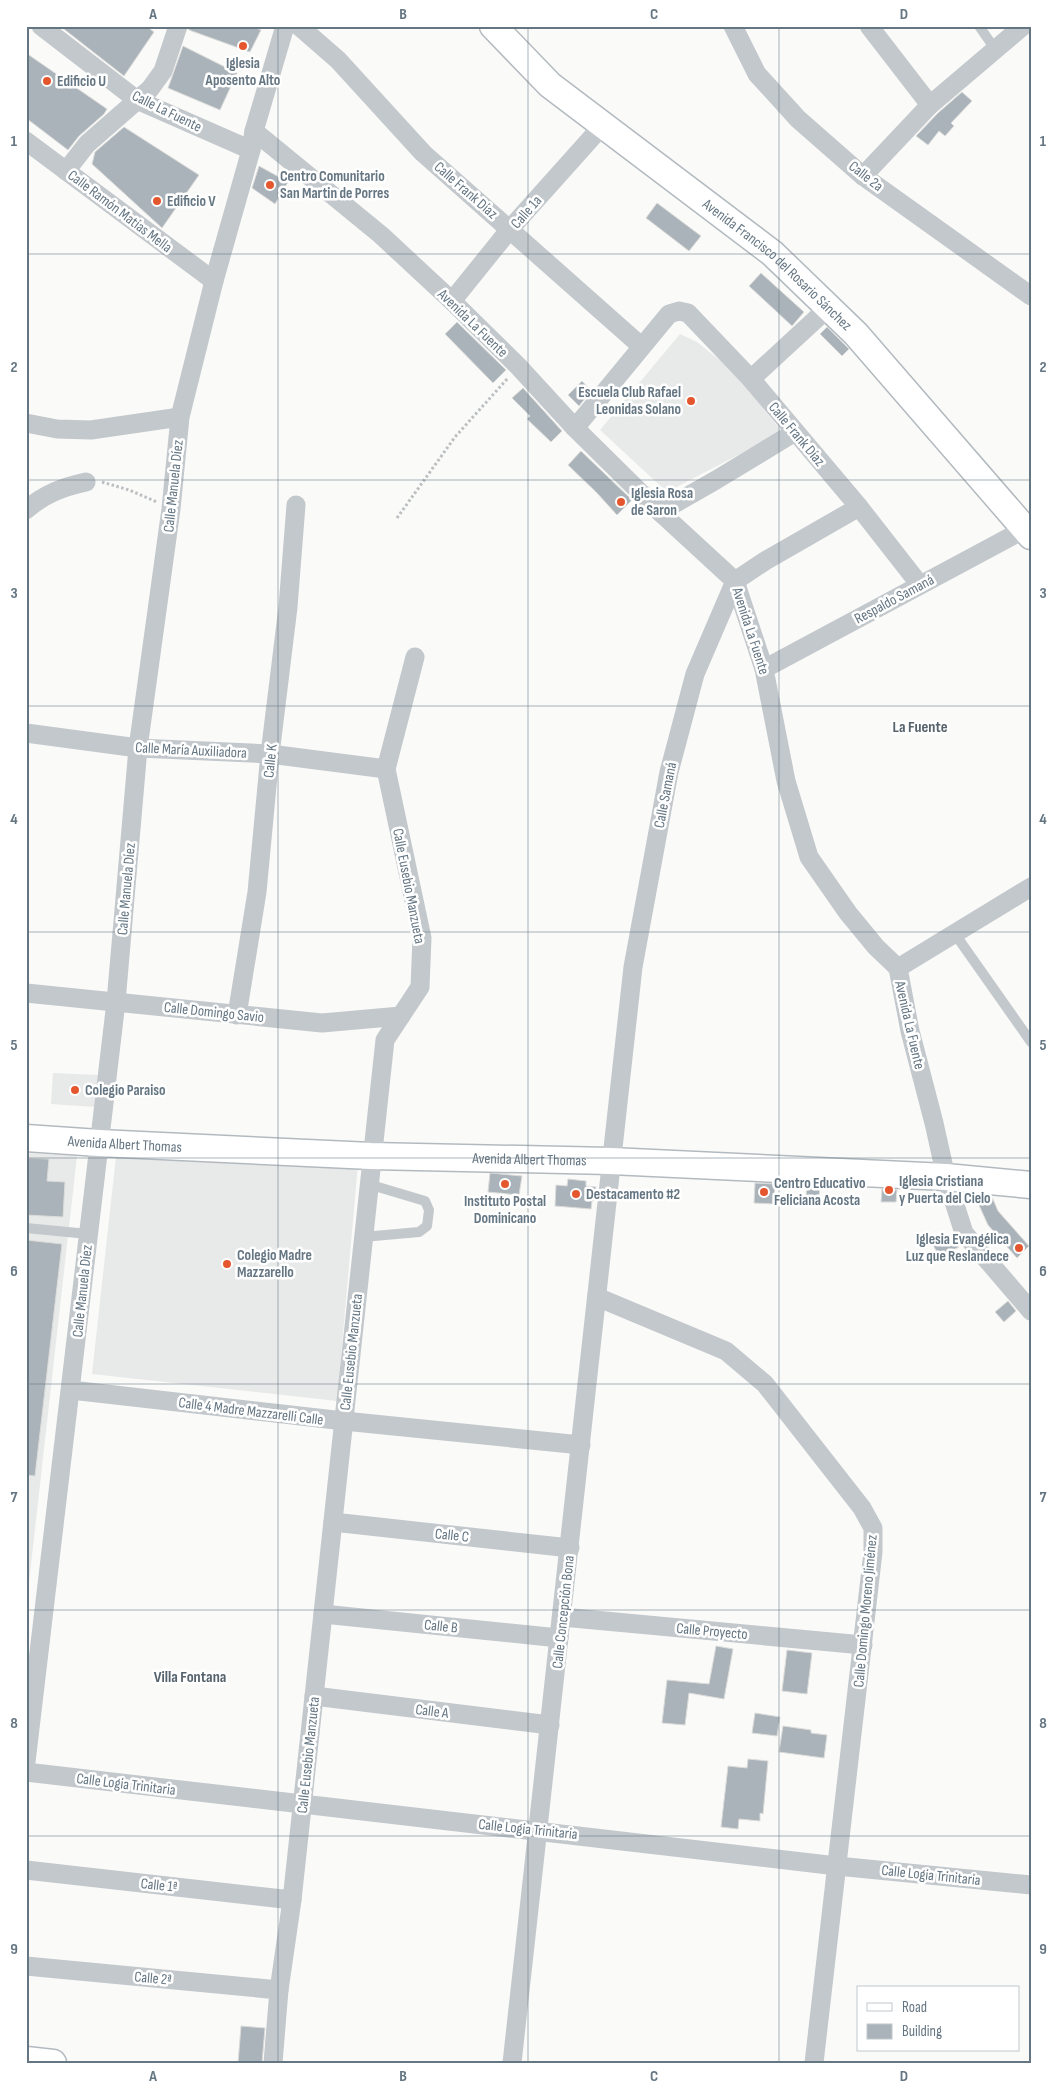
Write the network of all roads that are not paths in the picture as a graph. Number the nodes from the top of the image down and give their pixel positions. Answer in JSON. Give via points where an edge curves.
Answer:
{"nodes":[{"id":1,"x":41,"y":26,"type":"edge"},
{"id":2,"x":178,"y":26,"type":"edge"},
{"id":3,"x":284,"y":26,"type":"edge"},
{"id":4,"x":299,"y":26,"type":"edge"},
{"id":5,"x":493,"y":26,"type":"edge"},
{"id":6,"x":516,"y":26,"type":"edge"},
{"id":7,"x":733,"y":26,"type":"edge"},
{"id":8,"x":869,"y":26,"type":"edge"},
{"id":9,"x":979,"y":26,"type":"edge"},
{"id":10,"x":1024,"y":26,"type":"edge"},
{"id":11,"x":995,"y":49,"type":"junction"},
{"id":12,"x":137,"y":100,"type":"junction"},
{"id":13,"x":930,"y":105,"type":"junction"},
{"id":14,"x":603,"y":125,"type":"junction"},
{"id":15,"x":254,"y":132,"type":"junction"},
{"id":16,"x":26,"y":141,"type":"edge"},
{"id":17,"x":251,"y":150,"type":"junction"},
{"id":18,"x":66,"y":171,"type":"junction"},
{"id":19,"x":863,"y":176,"type":"junction"},
{"id":20,"x":510,"y":230,"type":"junction"},
{"id":21,"x":214,"y":281,"type":"junction"},
{"id":22,"x":1031,"y":296,"type":"edge"},
{"id":23,"x":452,"y":300,"type":"junction"},
{"id":24,"x":829,"y":308,"type":"junction"},
{"id":25,"x":641,"y":346,"type":"junction"},
{"id":26,"x":751,"y":378,"type":"junction"},
{"id":27,"x":180,"y":418,"type":"junction"},
{"id":28,"x":26,"y":423,"type":"edge"},
{"id":29,"x":575,"y":428,"type":"junction"},
{"id":30,"x":795,"y":432,"type":"junction"},
{"id":31,"x":86,"y":482,"type":"road end"},
{"id":32,"x":296,"y":505,"type":"dead end"},
{"id":33,"x":859,"y":507,"type":"junction"},
{"id":34,"x":26,"y":510,"type":"edge"},
{"id":35,"x":660,"y":512,"type":"junction"},
{"id":36,"x":1029,"y":526,"type":"edge"},
{"id":37,"x":735,"y":581,"type":"junction"},
{"id":38,"x":920,"y":585,"type":"junction"},
{"id":39,"x":415,"y":657,"type":"dead end"},
{"id":40,"x":764,"y":669,"type":"junction"},
{"id":41,"x":26,"y":734,"type":"edge"},
{"id":42,"x":138,"y":748,"type":"junction"},
{"id":43,"x":270,"y":754,"type":"junction"},
{"id":44,"x":386,"y":769,"type":"junction"},
{"id":45,"x":1031,"y":888,"type":"edge"},
{"id":46,"x":955,"y":934,"type":"junction"},
{"id":47,"x":898,"y":968,"type":"junction"},
{"id":48,"x":26,"y":994,"type":"edge"},
{"id":49,"x":116,"y":1002,"type":"junction"},
{"id":50,"x":237,"y":1015,"type":"junction"},
{"id":51,"x":401,"y":1016,"type":"junction"},
{"id":52,"x":1031,"y":1042,"type":"edge"},
{"id":53,"x":26,"y":1138,"type":"edge"},
{"id":54,"x":99,"y":1143,"type":"junction"},
{"id":55,"x":371,"y":1156,"type":"junction"},
{"id":56,"x":611,"y":1161,"type":"junction"},
{"id":57,"x":946,"y":1177,"type":"junction"},
{"id":58,"x":368,"y":1184,"type":"junction"},
{"id":59,"x":1031,"y":1185,"type":"edge"},
{"id":60,"x":26,"y":1228,"type":"edge"},
{"id":61,"x":88,"y":1234,"type":"junction"},
{"id":62,"x":363,"y":1237,"type":"junction"},
{"id":63,"x":597,"y":1297,"type":"junction"},
{"id":64,"x":1031,"y":1311,"type":"edge"},
{"id":65,"x":71,"y":1390,"type":"junction"},
{"id":66,"x":344,"y":1422,"type":"junction"},
{"id":67,"x":581,"y":1445,"type":"junction"},
{"id":68,"x":333,"y":1522,"type":"junction"},
{"id":69,"x":570,"y":1548,"type":"junction"},
{"id":70,"x":323,"y":1614,"type":"junction"},
{"id":71,"x":562,"y":1617,"type":"junction"},
{"id":72,"x":560,"y":1638,"type":"junction"},
{"id":73,"x":863,"y":1645,"type":"junction"},
{"id":74,"x":314,"y":1696,"type":"junction"},
{"id":75,"x":550,"y":1725,"type":"junction"},
{"id":76,"x":26,"y":1762,"type":"edge"},
{"id":77,"x":26,"y":1772,"type":"edge"},
{"id":78,"x":302,"y":1805,"type":"junction"},
{"id":79,"x":538,"y":1830,"type":"junction"},
{"id":80,"x":837,"y":1866,"type":"junction"},
{"id":81,"x":26,"y":1870,"type":"edge"},
{"id":82,"x":1031,"y":1885,"type":"edge"},
{"id":83,"x":292,"y":1900,"type":"junction"},
{"id":84,"x":26,"y":1966,"type":"edge"},
{"id":85,"x":280,"y":1990,"type":"junction"},
{"id":86,"x":26,"y":2060,"type":"edge"},
{"id":87,"x":53,"y":2063,"type":"edge"},
{"id":88,"x":273,"y":2063,"type":"edge"},
{"id":89,"x":512,"y":2063,"type":"edge"},
{"id":90,"x":814,"y":2063,"type":"edge"}],
"edges":[{"from":1,"to":12,"type":"street","name":"Calle La Fuente"},
{"from":2,"to":12,"type":"street","via":[[163,71]]},
{"from":3,"to":15,"type":"street","name":"Calle Manuela Díez"},
{"from":4,"to":20,"type":"street","name":"Calle Frank Díaz","via":[[338,60],[423,153]]},
{"from":5,"to":14,"type":"main road","name":"Avenida Francisco del Rosario Sánchez","via":[[550,84]]},
{"from":6,"to":36,"type":"main road","name":"Avenida Francisco del Rosario Sánchez","via":[[544,57],[590,97],[810,266],[922,386]]},
{"from":7,"to":19,"type":"street","name":"Calle 2a","via":[[758,74],[798,120]]},
{"from":8,"to":13,"type":"street"},
{"from":9,"to":11,"type":"lane"},
{"from":10,"to":11,"type":"street"},
{"from":11,"to":13,"type":"street"},
{"from":12,"to":17,"type":"street","name":"Calle La Fuente"},
{"from":12,"to":18,"type":"street","via":[[87,144]]},
{"from":13,"to":19,"type":"street"},
{"from":14,"to":20,"type":"street","name":"Calle 1a"},
{"from":14,"to":24,"type":"main road","name":"Avenida Francisco del Rosario Sánchez","via":[[772,252]]},
{"from":15,"to":17,"type":"street","name":"Calle Manuela Díez"},
{"from":15,"to":23,"type":"street","name":"Avenida La Fuente","via":[[381,235]]},
{"from":16,"to":18,"type":"street","name":"Calle Ramón Matías Mella"},
{"from":17,"to":21,"type":"street","name":"Calle Manuela Díez"},
{"from":18,"to":21,"type":"street","name":"Calle Ramón Matías Mella"},
{"from":19,"to":22,"type":"street","name":"Calle 2a"},
{"from":20,"to":23,"type":"street","name":"Calle 1a"},
{"from":20,"to":25,"type":"street","name":"Calle Frank Díaz"},
{"from":21,"to":27,"type":"street","name":"Calle Manuela Díez"},
{"from":23,"to":29,"type":"street","name":"Avenida La Fuente"},
{"from":24,"to":26,"type":"street"},
{"from":24,"to":36,"type":"main road","name":"Avenida Francisco del Rosario Sánchez"},
{"from":25,"to":26,"type":"street","name":"Calle Frank Díaz","via":[[669,314],[688,313]]},
{"from":25,"to":29,"type":"street","name":"Calle Frank Díaz"},
{"from":26,"to":30,"type":"street","name":"Calle Frank Díaz"},
{"from":27,"to":28,"type":"street","via":[[91,430],[57,429]]},
{"from":27,"to":42,"type":"street","name":"Calle Manuela Díez"},
{"from":29,"to":35,"type":"street","name":"Avenida La Fuente"},
{"from":30,"to":33,"type":"street","name":"Calle Frank Díaz"},
{"from":30,"to":35,"type":"street"},
{"from":31,"to":34,"type":"street","via":[[61,488],[38,499]]},
{"from":32,"to":43,"type":"street","name":"Calle K","via":[[288,607]]},
{"from":33,"to":37,"type":"street"},
{"from":33,"to":38,"type":"street","name":"Calle Frank Díaz"},
{"from":35,"to":37,"type":"street","name":"Avenida La Fuente"},
{"from":36,"to":38,"type":"street","name":"Respaldo Samaná"},
{"from":37,"to":40,"type":"street","name":"Avenida La Fuente"},
{"from":37,"to":56,"type":"street","name":"Calle Samaná","via":[[695,674],[668,772],[633,966]]},
{"from":38,"to":40,"type":"street","name":"Respaldo Samaná"},
{"from":39,"to":44,"type":"street","name":"Calle Eusebio Manzueta"},
{"from":40,"to":47,"type":"street","name":"Avenida La Fuente","via":[[786,781],[809,857],[848,913]]},
{"from":41,"to":42,"type":"street","name":"Calle María Auxiliadora"},
{"from":42,"to":43,"type":"street","name":"Calle María Auxiliadora"},
{"from":42,"to":49,"type":"street","name":"Calle Manuela Díez"},
{"from":43,"to":44,"type":"street","name":"Calle María Auxiliadora"},
{"from":43,"to":50,"type":"street","name":"Calle K","via":[[257,892]]},
{"from":44,"to":51,"type":"street","name":"Calle Eusebio Manzueta","via":[[422,938],[420,987]]},
{"from":45,"to":46,"type":"street"},
{"from":46,"to":47,"type":"street"},
{"from":46,"to":52,"type":"lane"},
{"from":47,"to":57,"type":"street","name":"Avenida La Fuente"},
{"from":48,"to":49,"type":"street","name":"Calle Domingo Savio"},
{"from":49,"to":50,"type":"street","name":"Calle Domingo Savio"},
{"from":49,"to":54,"type":"street","name":"Calle Manuela Díez"},
{"from":50,"to":51,"type":"street","name":"Calle Domingo Savio","via":[[322,1023]]},
{"from":51,"to":55,"type":"street","name":"Calle Eusebio Manzueta","via":[[385,1040]]},
{"from":53,"to":54,"type":"main road","name":"Avenida Albert Thomas"},
{"from":54,"to":55,"type":"main road","name":"Avenida Albert Thomas"},
{"from":54,"to":61,"type":"street","name":"Calle Manuela Díez"},
{"from":55,"to":56,"type":"main road","name":"Avenida Albert Thomas"},
{"from":55,"to":58,"type":"street","name":"Calle Eusebio Manzueta"},
{"from":56,"to":57,"type":"main road","name":"Avenida Albert Thomas"},
{"from":56,"to":63,"type":"street","name":"Calle Concepción Bona"},
{"from":57,"to":59,"type":"main road","name":"Avenida Albert Thomas"},
{"from":57,"to":64,"type":"street","name":"Avenida La Fuente","via":[[964,1233]]},
{"from":58,"to":62,"type":"street","name":"Calle Eusebio Manzueta"},
{"from":58,"to":62,"type":"lane","via":[[425,1201],[429,1210],[427,1226],[418,1232]]},
{"from":60,"to":61,"type":"lane"},
{"from":61,"to":65,"type":"street","name":"Calle Manuela Díez"},
{"from":62,"to":66,"type":"street","name":"Calle Eusebio Manzueta"},
{"from":63,"to":67,"type":"street","name":"Calle Concepción Bona"},
{"from":63,"to":73,"type":"street","name":"Calle Domingo Moreno Jiménez","via":[[726,1351],[764,1384],[862,1508],[873,1528]]},
{"from":65,"to":66,"type":"street","name":"Calle 4 Madre Mazzarelli Calle"},
{"from":65,"to":76,"type":"street","name":"Calle Manuela Díez"},
{"from":66,"to":67,"type":"street","name":"Calle 4 Madre Mazzarelli Calle"},
{"from":66,"to":68,"type":"street","name":"Calle Eusebio Manzueta"},
{"from":67,"to":69,"type":"street","name":"Calle Concepción Bona"},
{"from":68,"to":69,"type":"street","name":"Calle C"},
{"from":68,"to":70,"type":"street","name":"Calle Eusebio Manzueta"},
{"from":69,"to":71,"type":"street","name":"Calle Concepción Bona"},
{"from":70,"to":72,"type":"street","name":"Calle B"},
{"from":70,"to":74,"type":"street","name":"Calle Eusebio Manzueta"},
{"from":71,"to":72,"type":"street","name":"Calle Concepción Bona"},
{"from":71,"to":73,"type":"street","name":"Calle Proyecto"},
{"from":72,"to":75,"type":"street","name":"Calle Concepción Bona"},
{"from":73,"to":80,"type":"street","name":"Calle Domingo Moreno Jiménez"},
{"from":74,"to":75,"type":"street","name":"Calle A"},
{"from":74,"to":78,"type":"street","name":"Calle Eusebio Manzueta"},
{"from":75,"to":79,"type":"street","name":"Calle Concepción Bona"},
{"from":77,"to":78,"type":"street","name":"Calle Logia Trinitaria"},
{"from":78,"to":79,"type":"street","name":"Calle Logia Trinitaria"},
{"from":78,"to":83,"type":"street","name":"Calle Eusebio Manzueta"},
{"from":79,"to":80,"type":"street","name":"Calle Logia Trinitaria"},
{"from":79,"to":89,"type":"street","name":"Calle Concepción Bona"},
{"from":80,"to":82,"type":"street","name":"Calle Logia Trinitaria"},
{"from":80,"to":90,"type":"street","name":"Calle Domingo Moreno Jiménez"},
{"from":81,"to":83,"type":"street","name":"Calle 1ª"},
{"from":83,"to":85,"type":"street","name":"Calle Eusebio Manzueta"},
{"from":84,"to":85,"type":"street","name":"Calle 2ª"},
{"from":85,"to":88,"type":"street","name":"Calle Eusebio Manzueta"},
{"from":86,"to":87,"type":"main road"}]}
